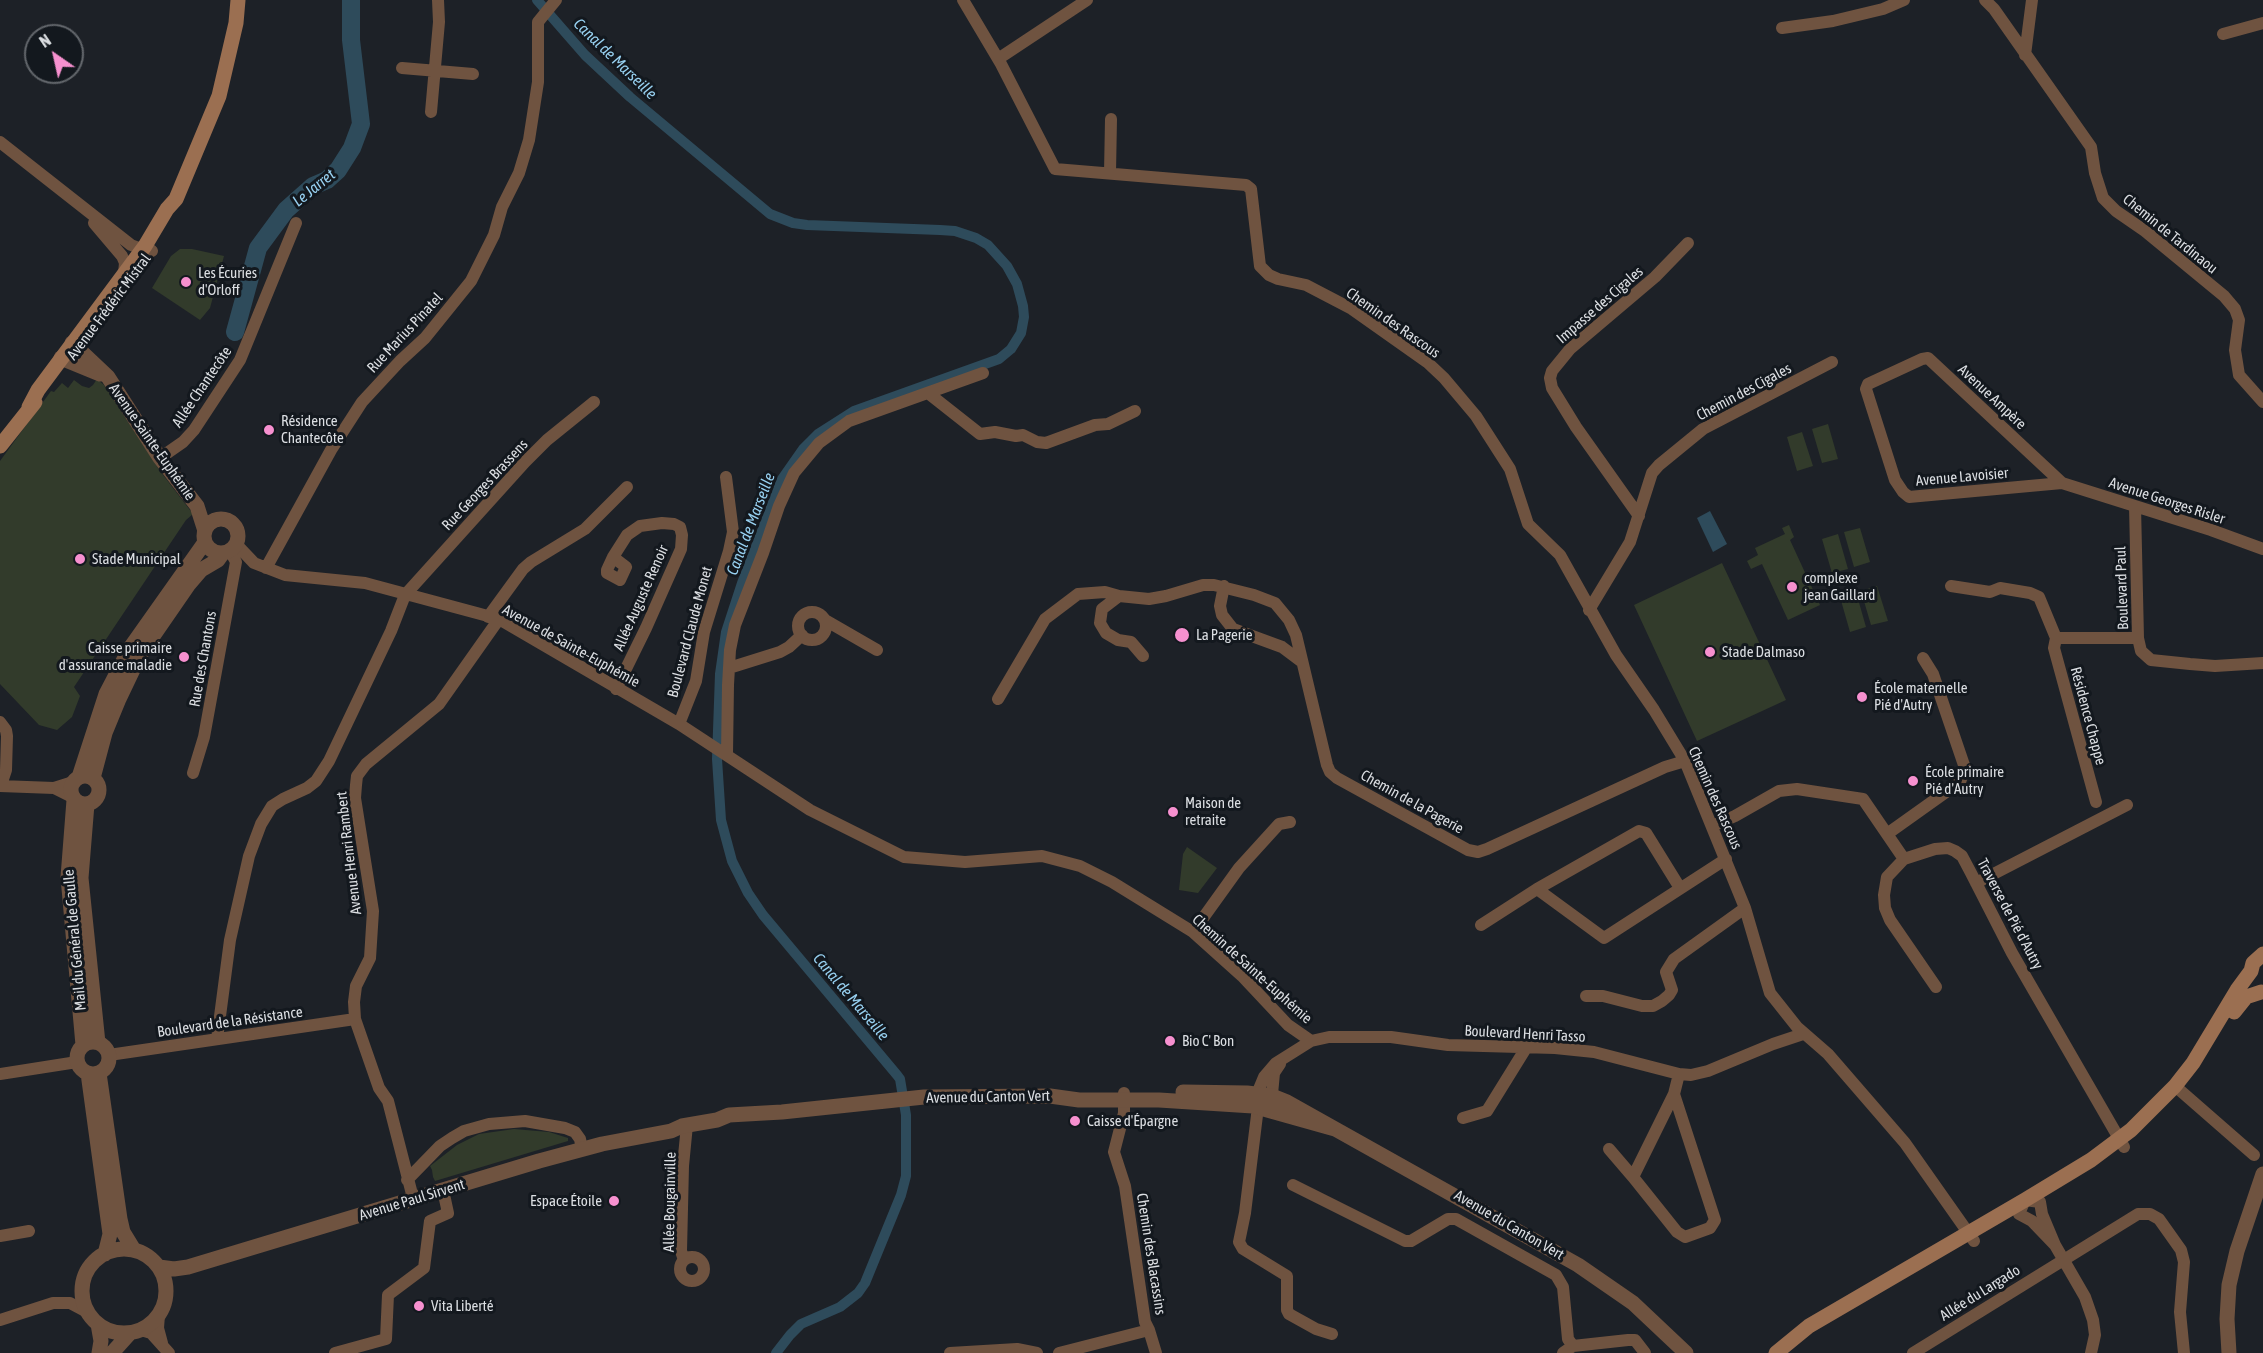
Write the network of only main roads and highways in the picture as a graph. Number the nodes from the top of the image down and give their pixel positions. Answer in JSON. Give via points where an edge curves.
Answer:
{"nodes":[{"id":1,"x":238,"y":0,"type":"edge"},
{"id":2,"x":144,"y":255,"type":"junction"},
{"id":3,"x":76,"y":346,"type":"junction"},
{"id":4,"x":0,"y":446,"type":"edge"},
{"id":5,"x":2263,"y":954,"type":"edge"},
{"id":6,"x":2251,"y":971,"type":"junction"},
{"id":7,"x":2262,"y":992,"type":"edge"},
{"id":8,"x":2179,"y":1089,"type":"junction"},
{"id":9,"x":1972,"y":1237,"type":"junction"},
{"id":10,"x":1776,"y":1353,"type":"edge"},
{"id":11,"x":1791,"y":1353,"type":"edge"}],
"edges":[{"from":1,"to":2,"type":"main road","name":"Avenue Frédéric Mistral","via":[[219,96],[176,200],[167,209]]},
{"from":2,"to":3,"type":"main road","name":"Avenue Frédéric Mistral"},
{"from":2,"to":3,"type":"main road","name":"Avenue Frédéric Mistral","via":[[124,273]]},
{"from":3,"to":4,"type":"main road","name":"Avenue Frédéric Mistral"},
{"from":5,"to":6,"type":"main road"},
{"from":6,"to":7,"type":"main road"},
{"from":6,"to":8,"type":"main road"},
{"from":7,"to":8,"type":"main road","via":[[2240,1003],[2203,1067]]},
{"from":8,"to":9,"type":"main road","via":[[2122,1143]]},
{"from":9,"to":10,"type":"main road","via":[[1819,1320]]},
{"from":9,"to":11,"type":"main road","via":[[1814,1333]]}]}
